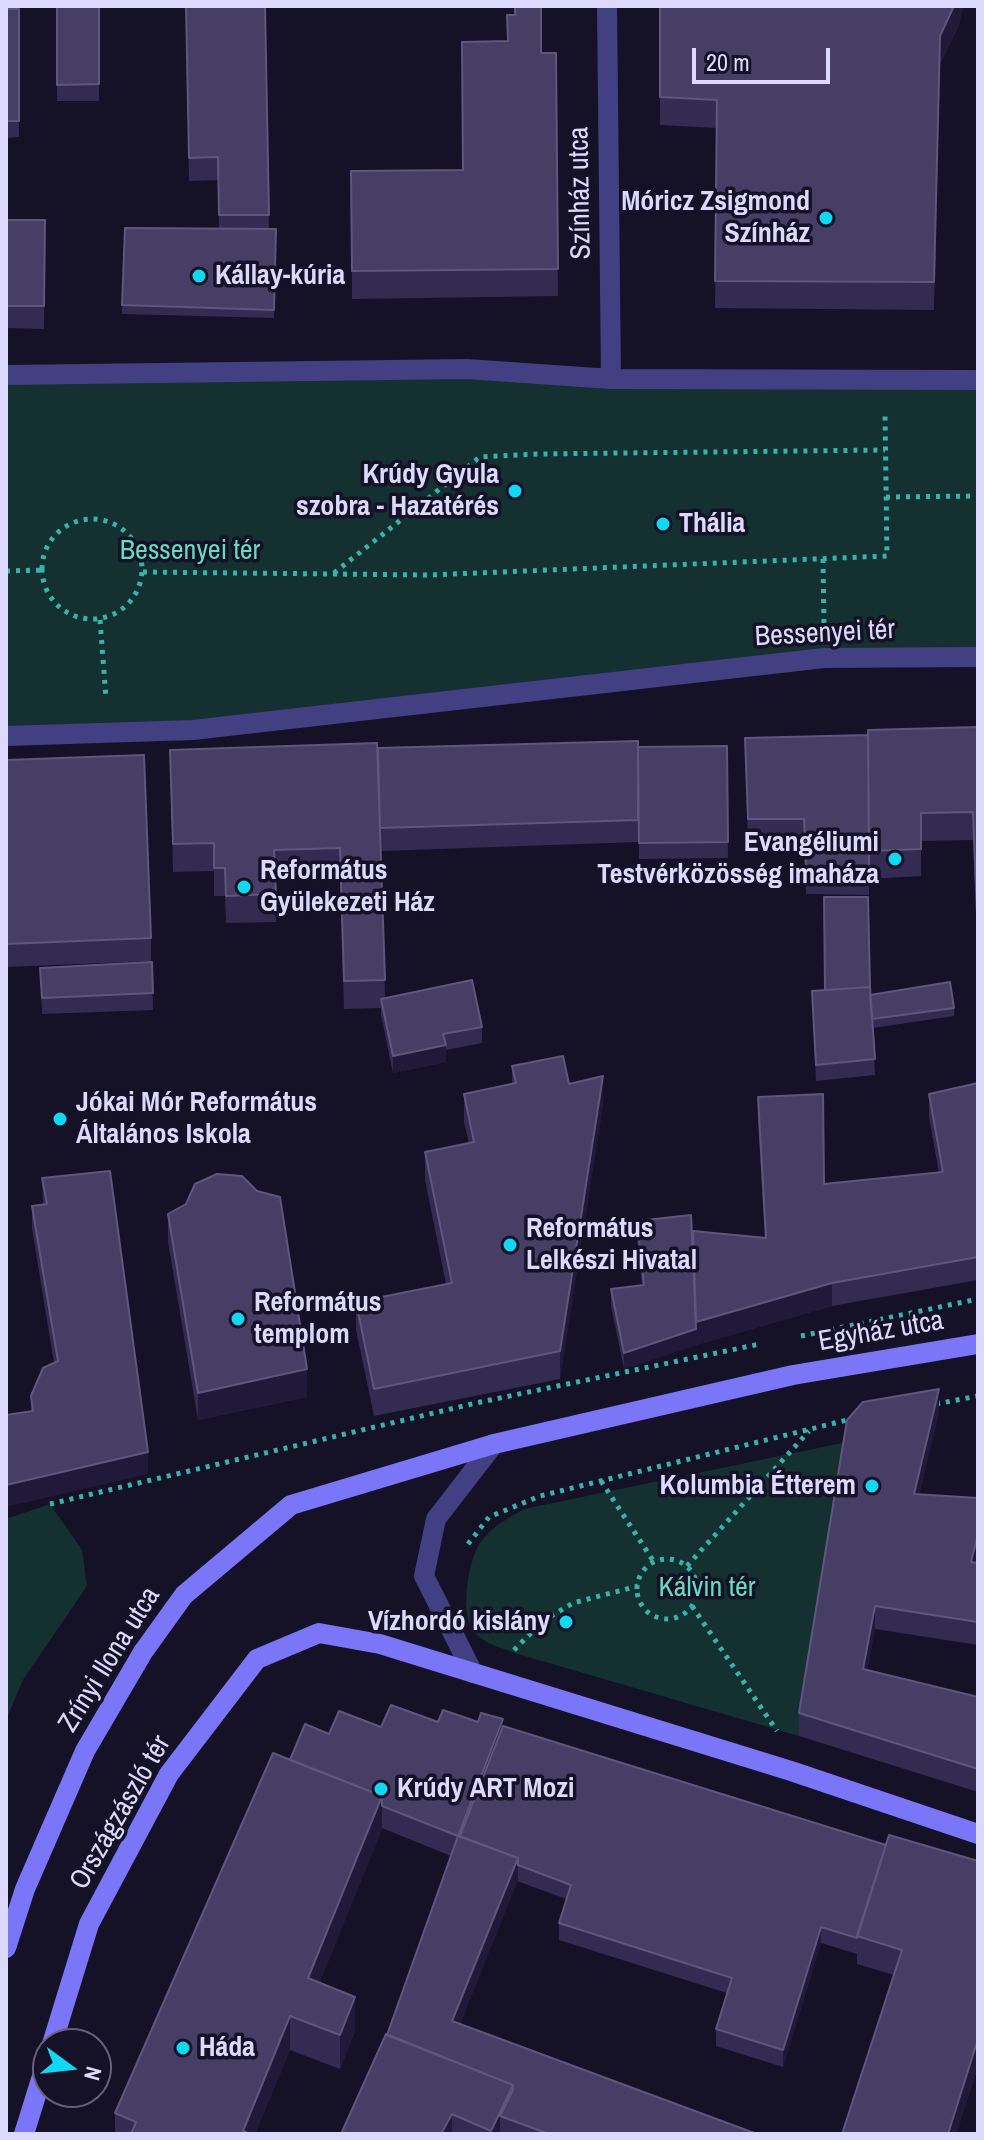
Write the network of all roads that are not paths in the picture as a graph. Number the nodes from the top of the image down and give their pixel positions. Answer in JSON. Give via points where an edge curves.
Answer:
{"nodes":[{"id":1,"x":607,"y":6,"type":"edge"},
{"id":2,"x":6,"y":375,"type":"edge"},
{"id":3,"x":611,"y":379,"type":"junction"},
{"id":4,"x":978,"y":380,"type":"edge"},
{"id":5,"x":978,"y":657,"type":"edge"},
{"id":6,"x":6,"y":736,"type":"edge"},
{"id":7,"x":978,"y":1344,"type":"edge"},
{"id":8,"x":494,"y":1444,"type":"junction"},
{"id":9,"x":473,"y":1673,"type":"junction"},
{"id":10,"x":978,"y":1834,"type":"edge"},
{"id":11,"x":6,"y":1948,"type":"edge"},
{"id":12,"x":57,"y":2028,"type":"edge"},
{"id":13,"x":32,"y":2108,"type":"edge"},
{"id":14,"x":24,"y":2134,"type":"edge"}],
"edges":[{"from":1,"to":3,"type":"street","name":"Színház utca"},
{"from":2,"to":3,"type":"street","via":[[467,369]]},
{"from":3,"to":4,"type":"street"},
{"from":5,"to":6,"type":"street","name":"Bessenyei tér","via":[[824,658],[193,730]]},
{"from":7,"to":8,"type":"street","name":"Egyház utca","via":[[793,1375]]},
{"from":8,"to":9,"type":"street","via":[[436,1519],[424,1576]]},
{"from":8,"to":11,"type":"street","name":"Zrínyi Ilona utca","via":[[291,1505],[184,1595],[143,1652],[85,1751],[25,1889]]},
{"from":9,"to":10,"type":"street"},
{"from":9,"to":12,"type":"street","name":"Országzászló tér","via":[[380,1644],[319,1633],[257,1659],[169,1774],[89,1924]]},
{"from":13,"to":14,"type":"street"}]}
